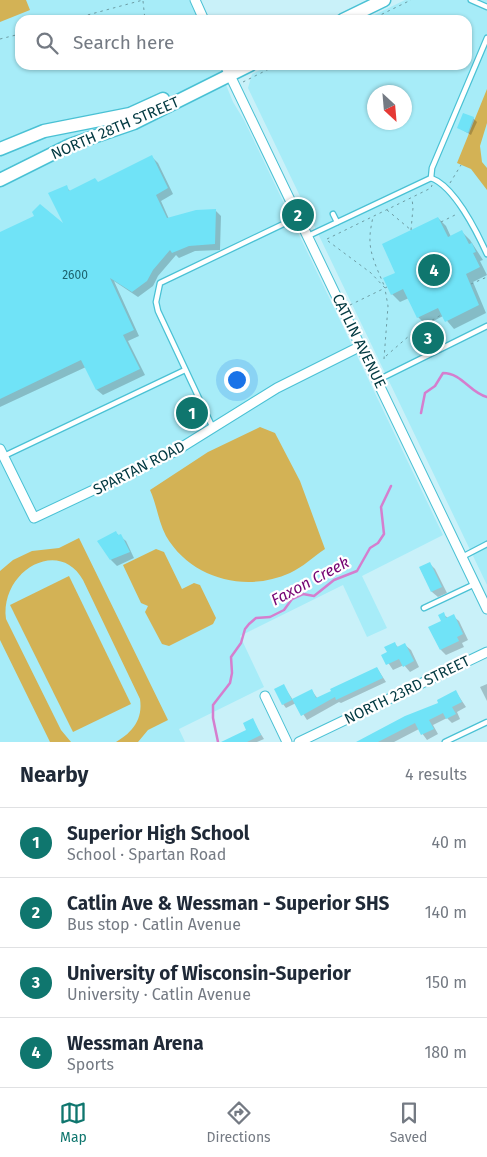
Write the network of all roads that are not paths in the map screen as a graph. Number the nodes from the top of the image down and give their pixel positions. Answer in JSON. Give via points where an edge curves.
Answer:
{"nodes":[{"id":1,"x":195,"y":0,"type":"edge"},
{"id":2,"x":384,"y":0,"type":"edge"},
{"id":3,"x":471,"y":0,"type":"edge"},
{"id":4,"x":487,"y":7,"type":"edge"},
{"id":5,"x":202,"y":15,"type":"edge"},
{"id":6,"x":352,"y":15,"type":"edge"},
{"id":7,"x":487,"y":38,"type":"edge"},
{"id":8,"x":230,"y":75,"type":"edge"},
{"id":9,"x":0,"y":149,"type":"edge"},
{"id":10,"x":433,"y":179,"type":"junction"},
{"id":11,"x":0,"y":180,"type":"edge"},
{"id":12,"x":333,"y":214,"type":"dead end"},
{"id":13,"x":298,"y":217,"type":"junction"},
{"id":14,"x":337,"y":222,"type":"junction"},
{"id":15,"x":308,"y":236,"type":"junction"},
{"id":16,"x":487,"y":254,"type":"edge"},
{"id":17,"x":487,"y":326,"type":"edge"},
{"id":18,"x":362,"y":346,"type":"junction"},
{"id":19,"x":185,"y":370,"type":"junction"},
{"id":20,"x":378,"y":380,"type":"junction"},
{"id":21,"x":212,"y":426,"type":"junction"},
{"id":22,"x":2,"y":453,"type":"edge"},
{"id":23,"x":487,"y":544,"type":"edge"},
{"id":24,"x":462,"y":557,"type":"junction"},
{"id":25,"x":475,"y":583,"type":"junction"},
{"id":26,"x":424,"y":608,"type":"dead end"},
{"id":27,"x":487,"y":608,"type":"edge"},
{"id":28,"x":487,"y":652,"type":"edge"},
{"id":29,"x":265,"y":696,"type":"dead end"},
{"id":30,"x":487,"y":722,"type":"edge"},
{"id":31,"x":287,"y":742,"type":"edge"},
{"id":32,"x":299,"y":742,"type":"edge"},
{"id":33,"x":445,"y":742,"type":"edge"}],
"edges":[{"from":1,"to":5,"type":"street"},
{"from":2,"to":6,"type":"main road"},
{"from":3,"to":4,"type":"lane"},
{"from":7,"to":10,"type":"lane","via":[[432,168]]},
{"from":8,"to":9,"type":"main road","name":"NORTH 28TH STREET","via":[[213,76],[130,114],[44,131]]},
{"from":8,"to":11,"type":"main road","name":"NORTH 28TH STREET","via":[[134,123],[70,145]]},
{"from":8,"to":13,"type":"street","name":"CATLIN AVENUE"},
{"from":10,"to":14,"type":"lane"},
{"from":10,"to":16,"type":"lane","via":[[446,188]]},
{"from":12,"to":14,"type":"lane"},
{"from":13,"to":15,"type":"street","name":"CATLIN AVENUE"},
{"from":13,"to":19,"type":"lane","via":[[160,283],[157,308]]},
{"from":14,"to":15,"type":"lane"},
{"from":15,"to":18,"type":"street","name":"CATLIN AVENUE"},
{"from":17,"to":20,"type":"lane"},
{"from":18,"to":20,"type":"street","name":"CATLIN AVENUE"},
{"from":18,"to":21,"type":"street","name":"SPARTAN ROAD","via":[[281,385]]},
{"from":19,"to":21,"type":"lane"},
{"from":19,"to":22,"type":"lane"},
{"from":20,"to":24,"type":"street","name":"CATLIN AVENUE"},
{"from":21,"to":22,"type":"street","name":"SPARTAN ROAD","via":[[174,452],[34,518]]},
{"from":23,"to":24,"type":"lane"},
{"from":24,"to":25,"type":"street","name":"CATLIN AVENUE"},
{"from":25,"to":26,"type":"lane"},
{"from":25,"to":27,"type":"street","name":"CATLIN AVENUE"},
{"from":28,"to":32,"type":"street","name":"NORTH 23RD STREET"},
{"from":29,"to":31,"type":"street"},
{"from":30,"to":33,"type":"lane"}]}
